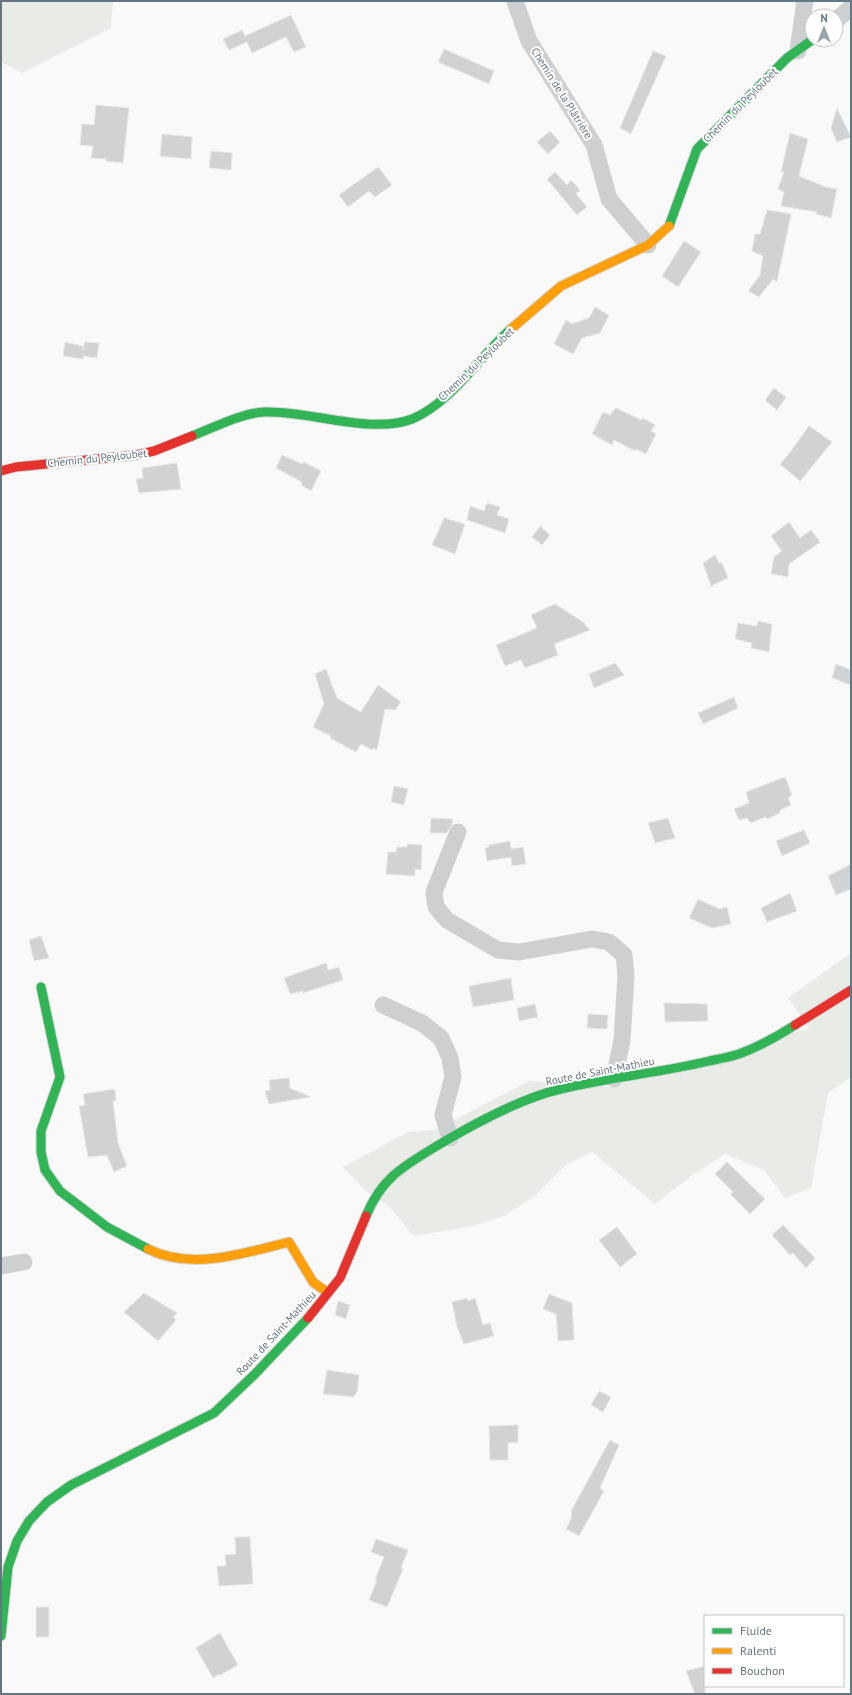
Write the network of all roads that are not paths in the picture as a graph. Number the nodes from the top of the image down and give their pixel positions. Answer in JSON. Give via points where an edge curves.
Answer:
{"nodes":[{"id":1,"x":515,"y":1,"type":"edge"},
{"id":2,"x":805,"y":1,"type":"edge"},
{"id":3,"x":804,"y":46,"type":"edge"},
{"id":4,"x":798,"y":51,"type":"junction"},
{"id":5,"x":648,"y":245,"type":"junction"},
{"id":6,"x":1,"y":471,"type":"edge"},
{"id":7,"x":458,"y":832,"type":"dead end"},
{"id":8,"x":41,"y":987,"type":"dead end"},
{"id":9,"x":851,"y":990,"type":"edge"},
{"id":10,"x":382,"y":1005,"type":"dead end"},
{"id":11,"x":614,"y":1079,"type":"junction"},
{"id":12,"x":450,"y":1138,"type":"junction"},
{"id":13,"x":24,"y":1262,"type":"dead end"},
{"id":14,"x":1,"y":1266,"type":"edge"},
{"id":15,"x":328,"y":1293,"type":"junction"},
{"id":16,"x":1,"y":1636,"type":"edge"}],
"edges":[{"from":1,"to":5,"type":"street","name":"Chemin de la Plâtrière","via":[[530,41],[594,145],[609,199]]},
{"from":2,"to":4,"type":"street"},
{"from":3,"to":4,"type":"street","name":"Chemin du Peyloubet"},
{"from":4,"to":5,"type":"street","name":"Chemin du Peyloubet","via":[[787,58],[697,149],[670,225]]},
{"from":5,"to":6,"type":"street","name":"Chemin du Peyloubet","via":[[561,286],[508,332],[450,392],[428,410],[411,419],[384,424],[262,412],[154,451],[16,467]]},
{"from":7,"to":11,"type":"street","via":[[434,892],[436,907],[447,920],[498,950],[519,952],[592,939],[610,942],[624,956],[626,976],[622,1040]]},
{"from":8,"to":15,"type":"street","via":[[60,1077],[41,1132],[41,1152],[45,1170],[60,1191],[107,1227],[158,1254],[191,1260],[236,1255],[289,1242],[313,1282]]},
{"from":9,"to":11,"type":"street","name":"Route de Saint-Mathieu","via":[[781,1034],[739,1054],[690,1066]]},
{"from":10,"to":12,"type":"street","via":[[422,1023],[441,1038],[450,1058],[453,1077],[442,1114]]},
{"from":11,"to":12,"type":"street","name":"Route de Saint-Mathieu","via":[[560,1089],[523,1101]]},
{"from":12,"to":15,"type":"street","name":"Route de Saint-Mathieu","via":[[409,1163],[389,1179],[373,1199],[340,1278]]},
{"from":13,"to":14,"type":"street"},
{"from":15,"to":16,"type":"street","name":"Route de Saint-Mathieu","via":[[306,1321],[214,1413],[71,1485],[47,1502],[29,1521],[17,1541],[8,1567]]}]}
